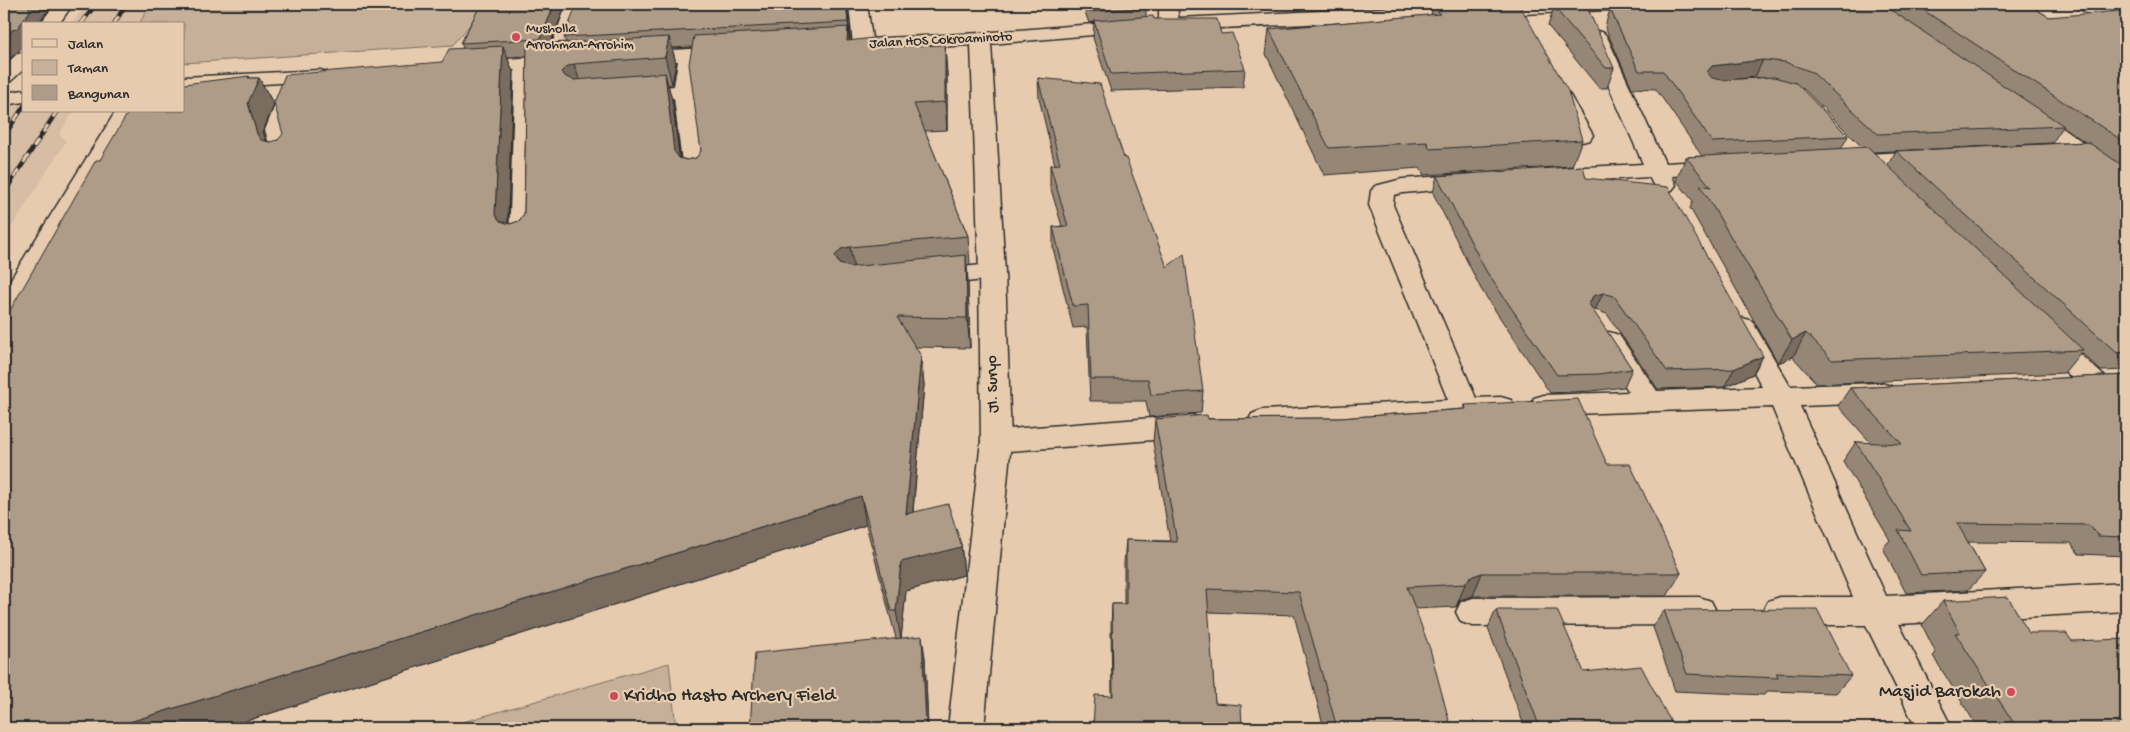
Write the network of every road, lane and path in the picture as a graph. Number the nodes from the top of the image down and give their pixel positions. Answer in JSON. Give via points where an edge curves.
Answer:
{"nodes":[{"id":1,"x":64,"y":4,"type":"edge"},
{"id":2,"x":576,"y":4,"type":"edge"},
{"id":3,"x":858,"y":4,"type":"edge"},
{"id":4,"x":1168,"y":4,"type":"edge"},
{"id":5,"x":1577,"y":4,"type":"edge"},
{"id":6,"x":1607,"y":4,"type":"edge"},
{"id":7,"x":2085,"y":4,"type":"edge"},
{"id":8,"x":51,"y":22,"type":"edge"},
{"id":9,"x":1169,"y":24,"type":"junction"},
{"id":10,"x":2126,"y":28,"type":"edge"},
{"id":11,"x":981,"y":39,"type":"junction"},
{"id":12,"x":863,"y":46,"type":"junction"},
{"id":13,"x":825,"y":48,"type":"edge"},
{"id":14,"x":747,"y":52,"type":"edge"},
{"id":15,"x":689,"y":55,"type":"junction"},
{"id":16,"x":613,"y":59,"type":"edge"},
{"id":17,"x":22,"y":60,"type":"edge"},
{"id":18,"x":584,"y":61,"type":"edge"},
{"id":19,"x":555,"y":62,"type":"junction"},
{"id":20,"x":525,"y":64,"type":"junction"},
{"id":21,"x":456,"y":68,"type":"edge"},
{"id":22,"x":336,"y":75,"type":"edge"},
{"id":23,"x":4,"y":77,"type":"edge"},
{"id":24,"x":297,"y":77,"type":"junction"},
{"id":25,"x":185,"y":83,"type":"edge"},
{"id":26,"x":1554,"y":83,"type":"edge"},
{"id":27,"x":684,"y":91,"type":"junction"},
{"id":28,"x":22,"y":96,"type":"edge"},
{"id":29,"x":611,"y":97,"type":"edge"},
{"id":30,"x":4,"y":99,"type":"edge"},
{"id":31,"x":2009,"y":102,"type":"edge"},
{"id":32,"x":126,"y":112,"type":"edge"},
{"id":33,"x":1582,"y":135,"type":"edge"},
{"id":34,"x":1842,"y":142,"type":"edge"},
{"id":35,"x":2081,"y":150,"type":"junction"},
{"id":36,"x":2051,"y":152,"type":"edge"},
{"id":37,"x":1951,"y":157,"type":"edge"},
{"id":38,"x":285,"y":161,"type":"edge"},
{"id":39,"x":1862,"y":162,"type":"junction"},
{"id":40,"x":1822,"y":163,"type":"edge"},
{"id":41,"x":1744,"y":166,"type":"edge"},
{"id":42,"x":1655,"y":170,"type":"junction"},
{"id":43,"x":1526,"y":177,"type":"edge"},
{"id":44,"x":695,"y":179,"type":"edge"},
{"id":45,"x":1497,"y":179,"type":"edge"},
{"id":46,"x":1883,"y":182,"type":"edge"},
{"id":47,"x":2126,"y":182,"type":"edge"},
{"id":48,"x":1674,"y":204,"type":"edge"},
{"id":49,"x":521,"y":243,"type":"edge"},
{"id":50,"x":992,"y":272,"type":"junction"},
{"id":51,"x":904,"y":281,"type":"edge"},
{"id":52,"x":1731,"y":305,"type":"edge"},
{"id":53,"x":4,"y":310,"type":"edge"},
{"id":54,"x":1596,"y":321,"type":"edge"},
{"id":55,"x":2030,"y":323,"type":"edge"},
{"id":56,"x":2055,"y":385,"type":"edge"},
{"id":57,"x":1909,"y":392,"type":"edge"},
{"id":58,"x":1782,"y":398,"type":"junction"},
{"id":59,"x":1650,"y":402,"type":"junction"},
{"id":60,"x":1466,"y":408,"type":"junction"},
{"id":61,"x":996,"y":441,"type":"junction"},
{"id":62,"x":2126,"y":597,"type":"edge"},
{"id":63,"x":1876,"y":611,"type":"junction"},
{"id":64,"x":1474,"y":612,"type":"dead end"},
{"id":65,"x":966,"y":728,"type":"edge"},
{"id":66,"x":1934,"y":728,"type":"edge"}],
"edges":[{"from":1,"to":8,"type":"street"},
{"from":2,"to":19,"type":"street"},
{"from":3,"to":12,"type":"street"},
{"from":4,"to":9,"type":"street"},
{"from":5,"to":6,"type":"street","name":"Jalan HOS Cokroaminoto"},
{"from":5,"to":9,"type":"street","name":"Jalan HOS Cokroaminoto","via":[[1516,15]]},
{"from":5,"to":42,"type":"street","via":[[1592,25]]},
{"from":7,"to":10,"type":"street"},
{"from":9,"to":11,"type":"street","name":"Jalan HOS Cokroaminoto"},
{"from":11,"to":12,"type":"street","name":"Jalan HOS Cokroaminoto"},
{"from":11,"to":50,"type":"street","name":"Jl. Suryo"},
{"from":12,"to":13,"type":"street","name":"Jalan HOS Cokroaminoto"},
{"from":14,"to":15,"type":"street"},
{"from":15,"to":16,"type":"street"},
{"from":15,"to":27,"type":"street"},
{"from":17,"to":23,"type":"street"},
{"from":18,"to":19,"type":"street"},
{"from":19,"to":20,"type":"street"},
{"from":20,"to":21,"type":"street"},
{"from":20,"to":49,"type":"street"},
{"from":22,"to":24,"type":"street"},
{"from":24,"to":25,"type":"street"},
{"from":24,"to":38,"type":"street","via":[[276,130]]},
{"from":26,"to":33,"type":"street"},
{"from":27,"to":29,"type":"street"},
{"from":27,"to":44,"type":"street"},
{"from":28,"to":30,"type":"street"},
{"from":31,"to":35,"type":"street"},
{"from":32,"to":53,"type":"street"},
{"from":34,"to":39,"type":"street"},
{"from":35,"to":36,"type":"street"},
{"from":35,"to":47,"type":"street"},
{"from":37,"to":39,"type":"street"},
{"from":39,"to":40,"type":"street"},
{"from":39,"to":46,"type":"street"},
{"from":41,"to":42,"type":"street"},
{"from":42,"to":43,"type":"street"},
{"from":42,"to":48,"type":"street"},
{"from":45,"to":60,"type":"street","via":[[1402,186],[1383,191],[1381,205]]},
{"from":50,"to":51,"type":"street"},
{"from":50,"to":61,"type":"street","name":"Jl. Suryo"},
{"from":52,"to":58,"type":"street"},
{"from":54,"to":59,"type":"street"},
{"from":55,"to":56,"type":"street","via":[[2106,382]]},
{"from":57,"to":58,"type":"street"},
{"from":58,"to":59,"type":"street"},
{"from":58,"to":63,"type":"street"},
{"from":59,"to":60,"type":"street"},
{"from":60,"to":61,"type":"street"},
{"from":61,"to":65,"type":"street","name":"Jl. Suryo"},
{"from":62,"to":63,"type":"street"},
{"from":63,"to":64,"type":"street"},
{"from":63,"to":66,"type":"street"}]}
